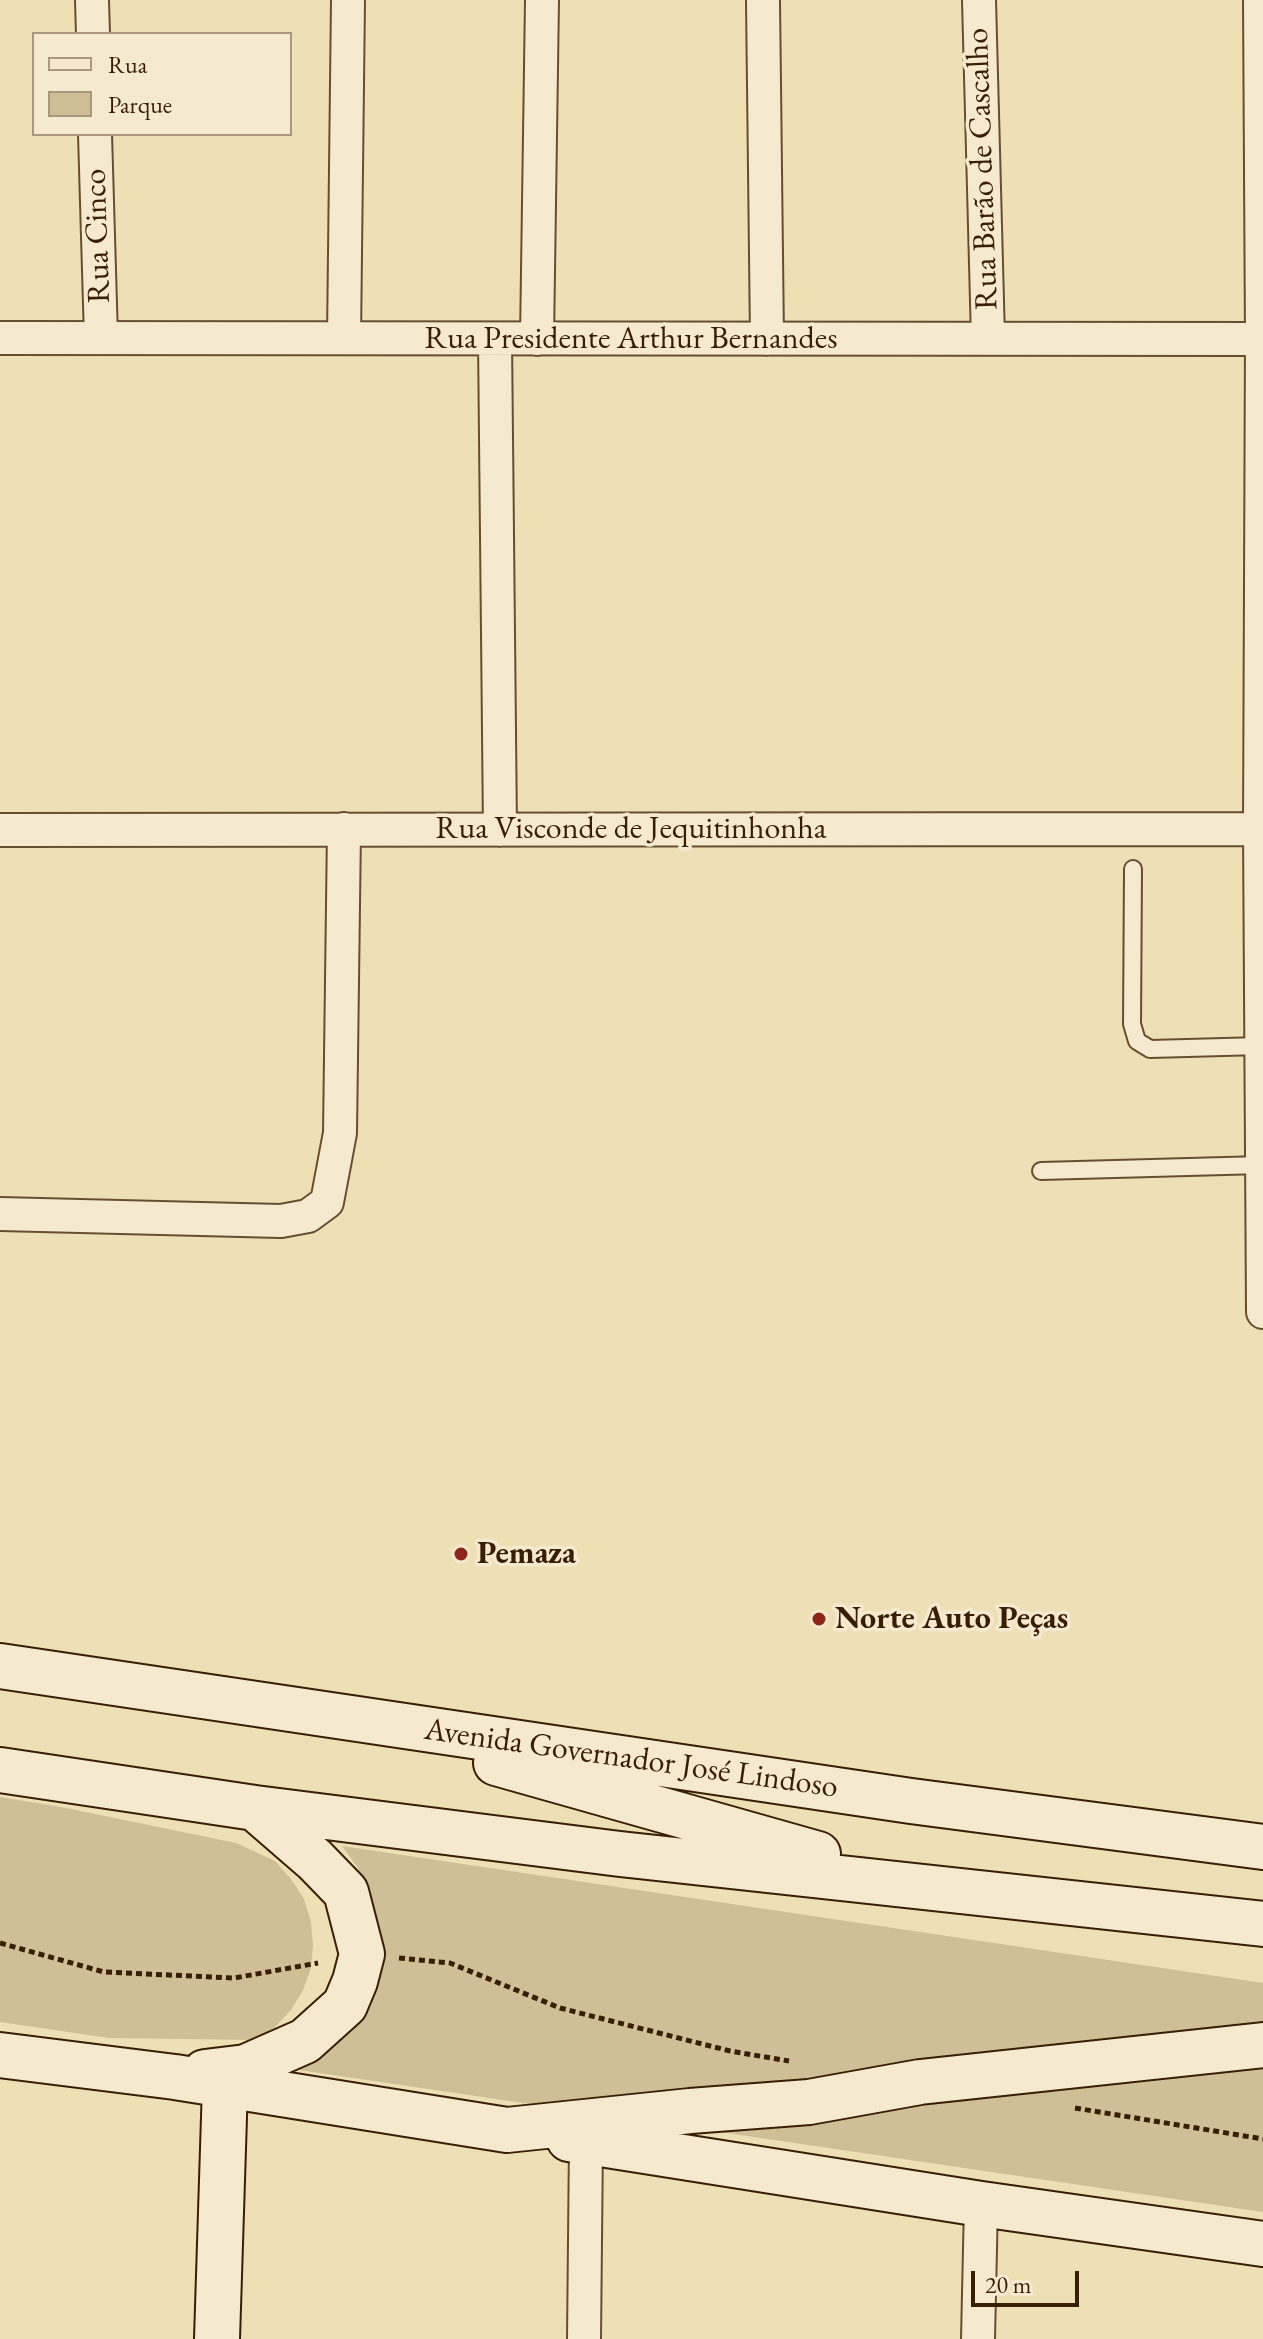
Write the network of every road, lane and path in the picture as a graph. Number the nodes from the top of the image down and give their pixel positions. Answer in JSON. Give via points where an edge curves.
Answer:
{"nodes":[{"id":1,"x":348,"y":0,"type":"edge"},
{"id":2,"x":542,"y":0,"type":"edge"},
{"id":3,"x":763,"y":0,"type":"edge"},
{"id":4,"x":979,"y":0,"type":"edge"},
{"id":5,"x":1260,"y":0,"type":"edge"},
{"id":6,"x":92,"y":1,"type":"edge"},
{"id":7,"x":93,"y":32,"type":"edge"},
{"id":8,"x":95,"y":136,"type":"edge"},
{"id":9,"x":0,"y":338,"type":"edge"},
{"id":10,"x":101,"y":338,"type":"junction"},
{"id":11,"x":344,"y":338,"type":"junction"},
{"id":12,"x":495,"y":339,"type":"junction"},
{"id":13,"x":537,"y":339,"type":"junction"},
{"id":14,"x":767,"y":339,"type":"junction"},
{"id":15,"x":988,"y":339,"type":"junction"},
{"id":16,"x":1262,"y":339,"type":"edge"},
{"id":17,"x":344,"y":829,"type":"junction"},
{"id":18,"x":1261,"y":829,"type":"edge"},
{"id":19,"x":0,"y":830,"type":"edge"},
{"id":20,"x":500,"y":830,"type":"junction"},
{"id":21,"x":1133,"y":869,"type":"dead end"},
{"id":22,"x":1261,"y":1046,"type":"edge"},
{"id":23,"x":1262,"y":1165,"type":"edge"},
{"id":24,"x":1041,"y":1171,"type":"dead end"},
{"id":25,"x":0,"y":1214,"type":"edge"},
{"id":26,"x":1263,"y":1312,"type":"edge"},
{"id":27,"x":0,"y":1666,"type":"edge"},
{"id":28,"x":323,"y":1714,"type":"junction"},
{"id":29,"x":0,"y":1770,"type":"edge"},
{"id":30,"x":255,"y":1808,"type":"junction"},
{"id":31,"x":1263,"y":1847,"type":"edge"},
{"id":32,"x":936,"y":1888,"type":"junction"},
{"id":33,"x":1263,"y":1924,"type":"edge"},
{"id":34,"x":0,"y":1943,"type":"edge"},
{"id":35,"x":362,"y":1954,"type":"junction"},
{"id":36,"x":1263,"y":2045,"type":"edge"},
{"id":37,"x":0,"y":2055,"type":"edge"},
{"id":38,"x":803,"y":2063,"type":"dead end"},
{"id":39,"x":175,"y":2077,"type":"junction"},
{"id":40,"x":225,"y":2085,"type":"junction"},
{"id":41,"x":1060,"y":2106,"type":"dead end"},
{"id":42,"x":507,"y":2130,"type":"junction"},
{"id":43,"x":1263,"y":2139,"type":"edge"},
{"id":44,"x":586,"y":2142,"type":"junction"},
{"id":45,"x":981,"y":2204,"type":"junction"},
{"id":46,"x":1263,"y":2244,"type":"edge"},
{"id":47,"x":217,"y":2339,"type":"edge"},
{"id":48,"x":584,"y":2339,"type":"edge"},
{"id":49,"x":978,"y":2339,"type":"edge"}],
"edges":[{"from":1,"to":11,"type":"street"},
{"from":2,"to":13,"type":"street"},
{"from":3,"to":14,"type":"street"},
{"from":4,"to":15,"type":"street","name":"Rua Barão de Cascalho"},
{"from":5,"to":16,"type":"street"},
{"from":6,"to":7,"type":"street"},
{"from":8,"to":10,"type":"street","name":"Rua Cinco"},
{"from":9,"to":10,"type":"street","name":"Rua Presidente Arthur Bernandes"},
{"from":10,"to":11,"type":"street","name":"Rua Presidente Arthur Bernandes"},
{"from":11,"to":12,"type":"street","name":"Rua Presidente Arthur Bernandes"},
{"from":12,"to":13,"type":"street","name":"Rua Presidente Arthur Bernandes"},
{"from":12,"to":20,"type":"street"},
{"from":13,"to":14,"type":"street","name":"Rua Presidente Arthur Bernandes"},
{"from":14,"to":15,"type":"street","name":"Rua Presidente Arthur Bernandes"},
{"from":15,"to":16,"type":"street","name":"Rua Presidente Arthur Bernandes"},
{"from":16,"to":18,"type":"street"},
{"from":17,"to":19,"type":"street","name":"Rua Visconde de Jequitinhonha"},
{"from":17,"to":20,"type":"street","name":"Rua Visconde de Jequitinhonha"},
{"from":17,"to":25,"type":"street","via":[[340,1133],[327,1202],[308,1216],[281,1221]]},
{"from":18,"to":20,"type":"street","name":"Rua Visconde de Jequitinhonha"},
{"from":18,"to":22,"type":"street"},
{"from":21,"to":22,"type":"lane","via":[[1132,1024],[1137,1041],[1150,1049]]},
{"from":22,"to":23,"type":"street"},
{"from":23,"to":24,"type":"lane"},
{"from":23,"to":26,"type":"street"},
{"from":27,"to":28,"type":"main road","name":"Avenida Governador José Lindoso"},
{"from":28,"to":31,"type":"main road","name":"Avenida Governador José Lindoso"},
{"from":28,"to":32,"type":"main road"},
{"from":29,"to":30,"type":"main road"},
{"from":30,"to":32,"type":"main road"},
{"from":30,"to":35,"type":"main road","via":[[346,1892]]},
{"from":32,"to":33,"type":"main road"},
{"from":34,"to":35,"type":"path","via":[[104,1972],[234,1978]]},
{"from":35,"to":38,"type":"path","via":[[450,1963],[560,2008],[730,2051]]},
{"from":35,"to":39,"type":"main road","via":[[345,2005],[305,2041],[246,2067]]},
{"from":36,"to":42,"type":"main road","via":[[920,2082],[809,2102]]},
{"from":37,"to":39,"type":"main road"},
{"from":39,"to":40,"type":"main road"},
{"from":40,"to":42,"type":"main road"},
{"from":40,"to":47,"type":"main road"},
{"from":41,"to":43,"type":"path"},
{"from":42,"to":44,"type":"main road"},
{"from":44,"to":45,"type":"main road"},
{"from":44,"to":48,"type":"street"},
{"from":45,"to":46,"type":"main road"},
{"from":45,"to":49,"type":"street"}]}
